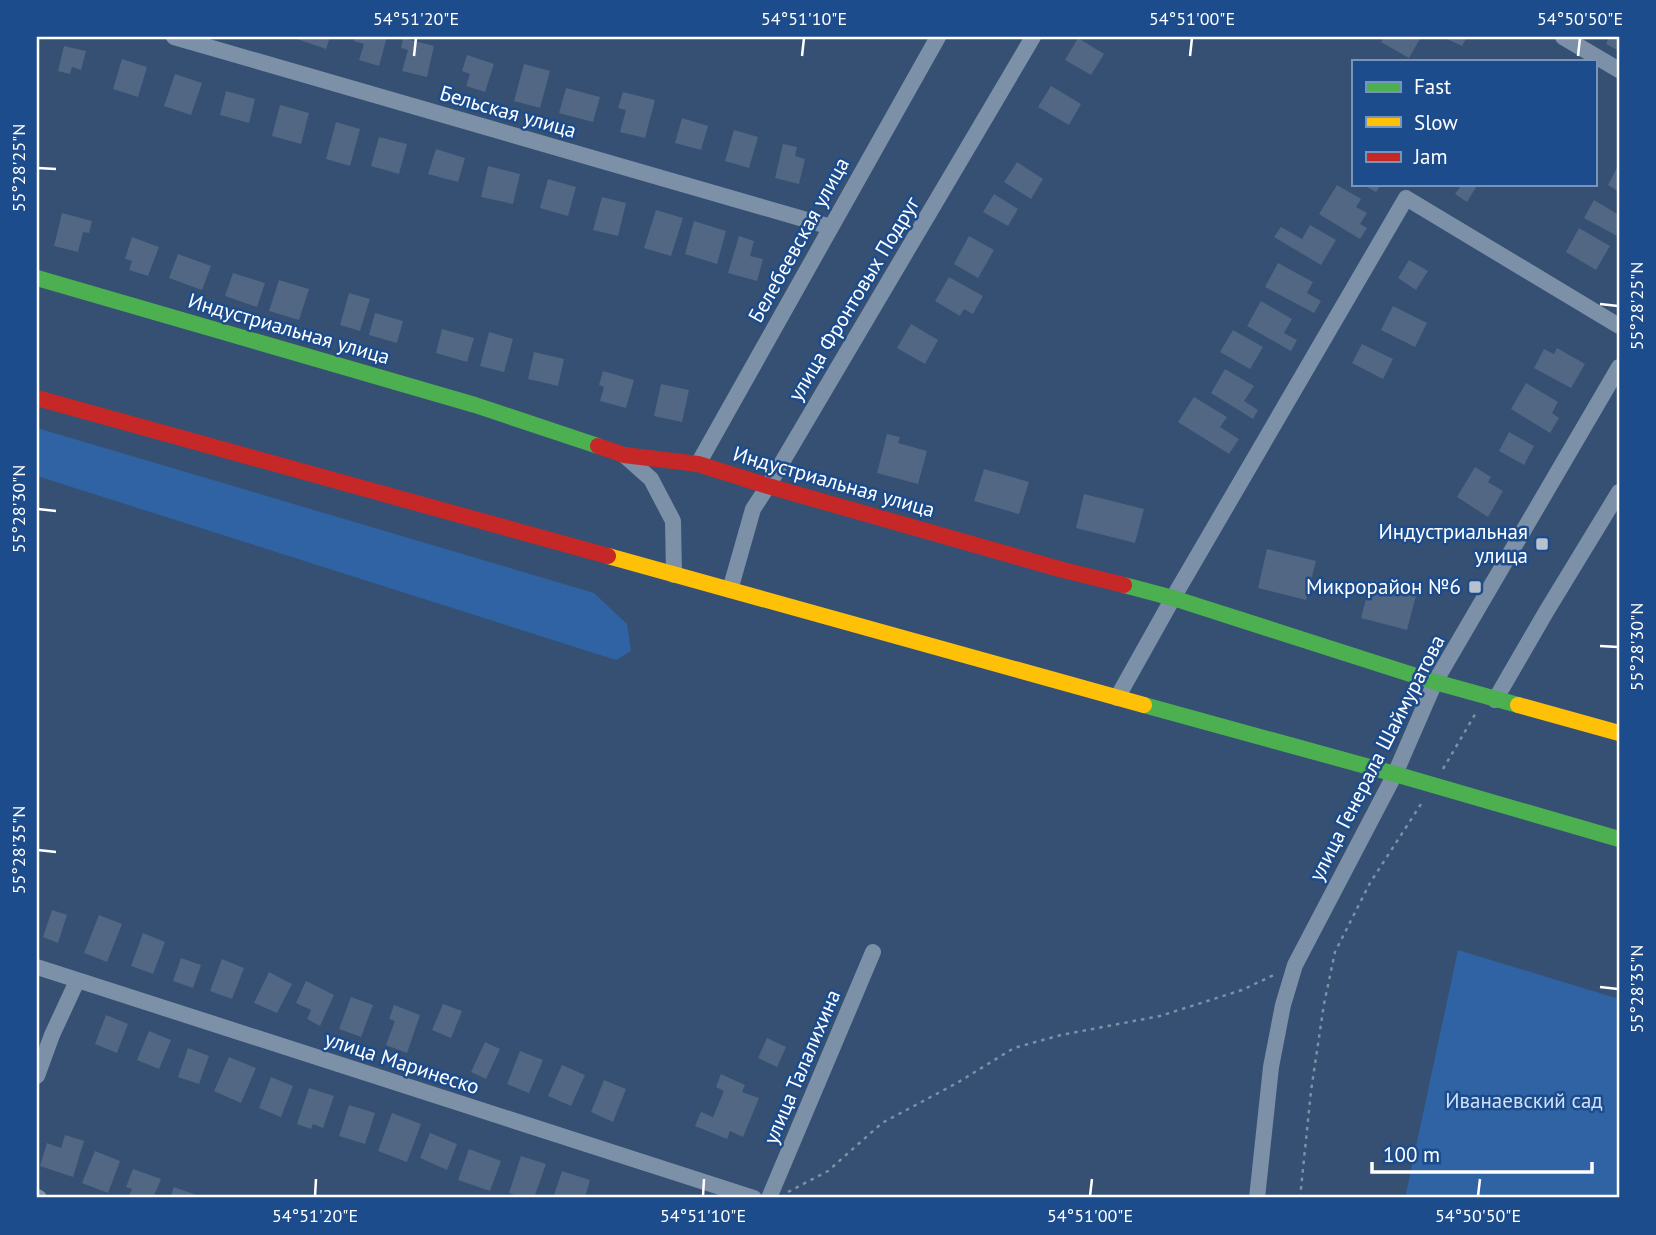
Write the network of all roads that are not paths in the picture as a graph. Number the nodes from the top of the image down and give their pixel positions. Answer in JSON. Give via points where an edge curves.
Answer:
{"nodes":[{"id":1,"x":174,"y":37,"type":"edge"},
{"id":2,"x":938,"y":37,"type":"edge"},
{"id":3,"x":1033,"y":37,"type":"edge"},
{"id":4,"x":1563,"y":37,"type":"edge"},
{"id":5,"x":1619,"y":71,"type":"edge"},
{"id":6,"x":831,"y":227,"type":"junction"},
{"id":7,"x":37,"y":278,"type":"edge"},
{"id":8,"x":1619,"y":326,"type":"edge"},
{"id":9,"x":1619,"y":367,"type":"edge"},
{"id":10,"x":37,"y":398,"type":"edge"},
{"id":11,"x":624,"y":455,"type":"junction"},
{"id":12,"x":698,"y":464,"type":"junction"},
{"id":13,"x":768,"y":486,"type":"junction"},
{"id":14,"x":1619,"y":492,"type":"edge"},
{"id":15,"x":674,"y":575,"type":"junction"},
{"id":16,"x":730,"y":590,"type":"junction"},
{"id":17,"x":1173,"y":598,"type":"junction"},
{"id":18,"x":1435,"y":682,"type":"junction"},
{"id":19,"x":1117,"y":698,"type":"junction"},
{"id":20,"x":1490,"y":699,"type":"junction"},
{"id":21,"x":1619,"y":733,"type":"edge"},
{"id":22,"x":1395,"y":775,"type":"junction"},
{"id":23,"x":1619,"y":839,"type":"edge"},
{"id":24,"x":873,"y":952,"type":"dead end"},
{"id":25,"x":37,"y":967,"type":"edge"},
{"id":26,"x":77,"y":981,"type":"junction"},
{"id":27,"x":37,"y":1076,"type":"edge"},
{"id":28,"x":754,"y":1198,"type":"edge"},
{"id":29,"x":769,"y":1198,"type":"edge"},
{"id":30,"x":1257,"y":1198,"type":"edge"}],
"edges":[{"from":1,"to":6,"type":"street","name":"Бельская улица"},
{"from":2,"to":6,"type":"street","name":"Белебеевская улица"},
{"from":3,"to":13,"type":"street","name":"улица Фронтовых Подруг"},
{"from":4,"to":5,"type":"street"},
{"from":6,"to":12,"type":"street","name":"Белебеевская улица"},
{"from":7,"to":11,"type":"street","name":"Индустриальная улица","via":[[475,405]]},
{"from":8,"to":17,"type":"street","via":[[1406,198]]},
{"from":9,"to":18,"type":"street","name":"улица Генерала Шаймуратова"},
{"from":10,"to":15,"type":"street"},
{"from":11,"to":12,"type":"street","name":"Индустриальная улица"},
{"from":11,"to":15,"type":"street","via":[[651,479],[673,521]]},
{"from":12,"to":13,"type":"street","name":"Индустриальная улица"},
{"from":13,"to":16,"type":"street","name":"улица Фронтовых Подруг","via":[[753,509]]},
{"from":13,"to":17,"type":"street","name":"Индустриальная улица"},
{"from":14,"to":20,"type":"street"},
{"from":15,"to":16,"type":"street"},
{"from":16,"to":19,"type":"street"},
{"from":17,"to":18,"type":"street","name":"Индустриальная улица"},
{"from":17,"to":19,"type":"street"},
{"from":18,"to":20,"type":"street","name":"Индустриальная улица"},
{"from":18,"to":22,"type":"street","name":"улица Генерала Шаймуратова"},
{"from":19,"to":22,"type":"street"},
{"from":20,"to":21,"type":"street","name":"Индустриальная улица"},
{"from":22,"to":23,"type":"street"},
{"from":22,"to":30,"type":"street","name":"улица Генерала Шаймуратова","via":[[1295,965],[1271,1067]]},
{"from":24,"to":29,"type":"street","name":"улица Талалихина"},
{"from":25,"to":26,"type":"street","name":"улица Маринеско"},
{"from":26,"to":27,"type":"street"},
{"from":26,"to":28,"type":"street","name":"улица Маринеско"}]}
